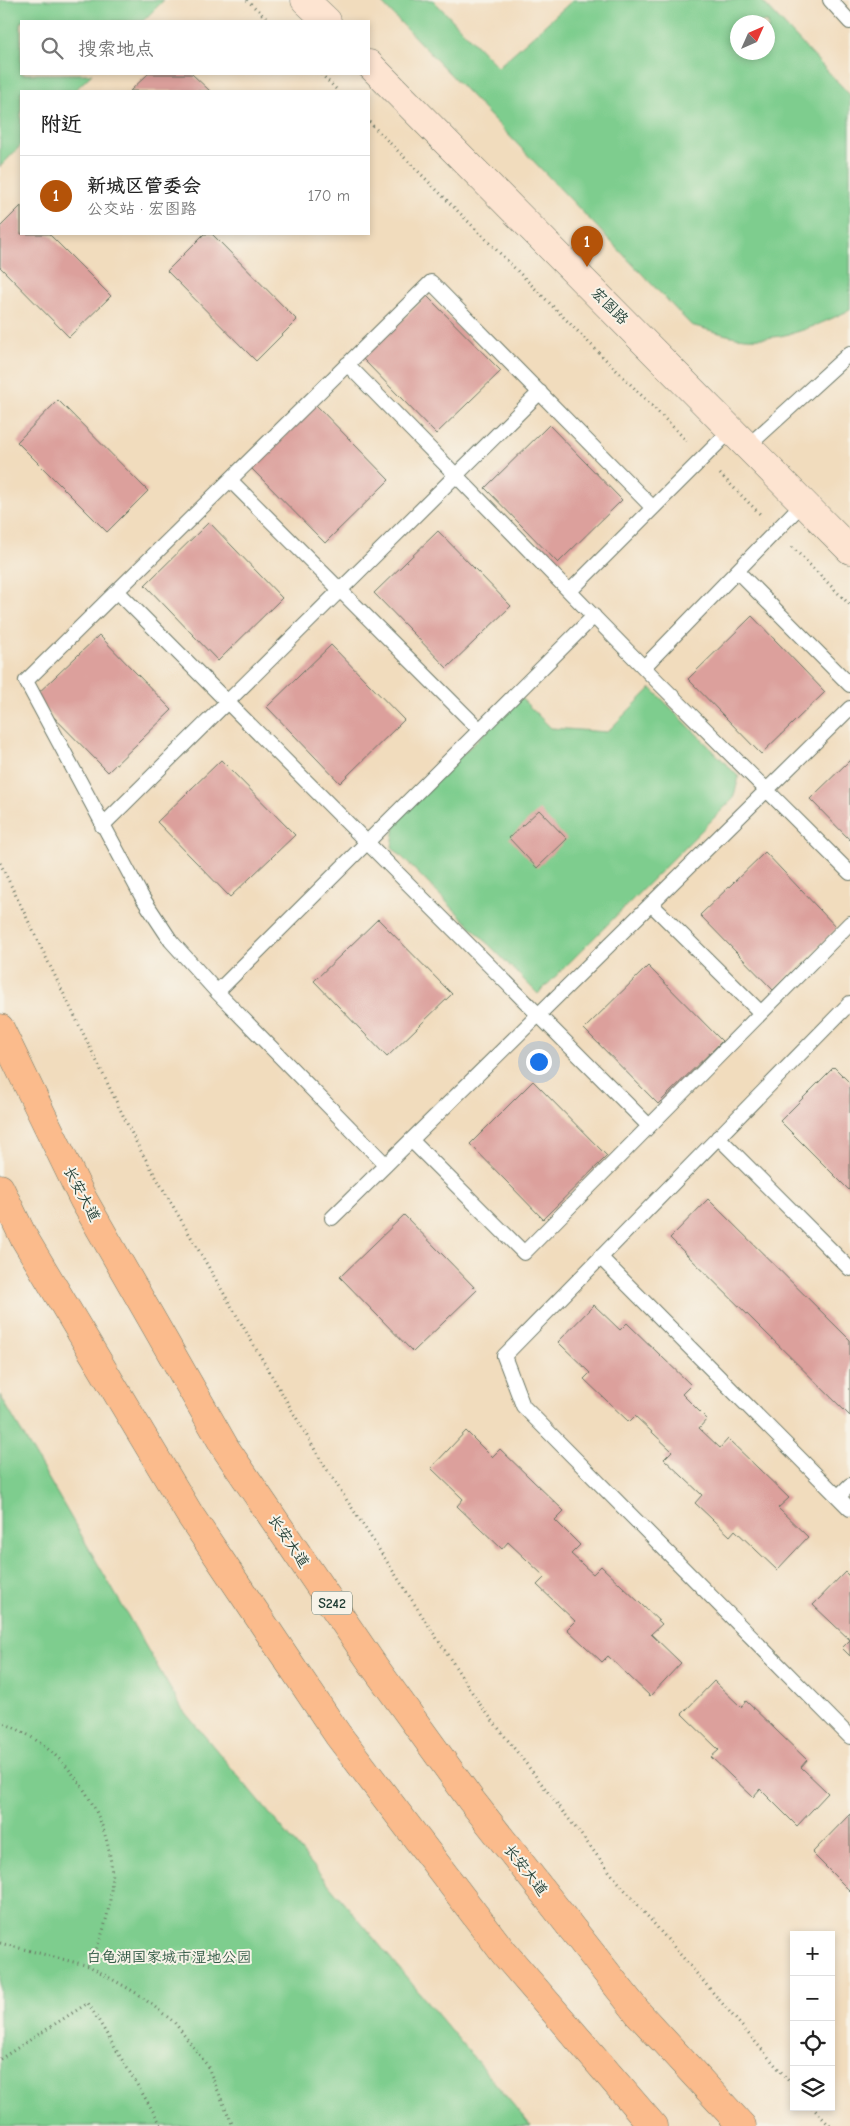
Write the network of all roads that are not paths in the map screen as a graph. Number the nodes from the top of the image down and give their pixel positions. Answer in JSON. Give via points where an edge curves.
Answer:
{"nodes":[{"id":1,"x":305,"y":0,"type":"edge"},
{"id":2,"x":830,"y":0,"type":"edge"},
{"id":3,"x":326,"y":20,"type":"edge"},
{"id":4,"x":850,"y":22,"type":"edge"},
{"id":5,"x":370,"y":65,"type":"edge"},
{"id":6,"x":850,"y":353,"type":"edge"},
{"id":7,"x":347,"y":364,"type":"junction"},
{"id":8,"x":540,"y":392,"type":"junction"},
{"id":9,"x":740,"y":438,"type":"junction"},
{"id":10,"x":456,"y":475,"type":"junction"},
{"id":11,"x":230,"y":480,"type":"junction"},
{"id":12,"x":803,"y":503,"type":"junction"},
{"id":13,"x":653,"y":508,"type":"junction"},
{"id":14,"x":850,"y":550,"type":"edge"},
{"id":15,"x":737,"y":571,"type":"junction"},
{"id":16,"x":340,"y":590,"type":"junction"},
{"id":17,"x":118,"y":591,"type":"junction"},
{"id":18,"x":570,"y":591,"type":"junction"},
{"id":19,"x":594,"y":616,"type":"junction"},
{"id":20,"x":644,"y":667,"type":"junction"},
{"id":21,"x":850,"y":684,"type":"edge"},
{"id":22,"x":227,"y":701,"type":"junction"},
{"id":23,"x":850,"y":708,"type":"edge"},
{"id":24,"x":479,"y":730,"type":"junction"},
{"id":25,"x":767,"y":790,"type":"junction"},
{"id":26,"x":102,"y":826,"type":"junction"},
{"id":27,"x":366,"y":842,"type":"junction"},
{"id":28,"x":850,"y":873,"type":"edge"},
{"id":29,"x":652,"y":904,"type":"junction"},
{"id":30,"x":850,"y":924,"type":"edge"},
{"id":31,"x":217,"y":992,"type":"junction"},
{"id":32,"x":850,"y":1003,"type":"edge"},
{"id":33,"x":761,"y":1013,"type":"junction"},
{"id":34,"x":538,"y":1016,"type":"junction"},
{"id":35,"x":0,"y":1028,"type":"edge"},
{"id":36,"x":649,"y":1126,"type":"junction"},
{"id":37,"x":718,"y":1137,"type":"junction"},
{"id":38,"x":411,"y":1140,"type":"junction"},
{"id":39,"x":386,"y":1165,"type":"junction"},
{"id":40,"x":0,"y":1188,"type":"edge"},
{"id":41,"x":332,"y":1218,"type":"dead end"},
{"id":42,"x":600,"y":1257,"type":"junction"},
{"id":43,"x":850,"y":1269,"type":"edge"},
{"id":44,"x":850,"y":1485,"type":"edge"},
{"id":45,"x":838,"y":1497,"type":"junction"},
{"id":46,"x":850,"y":1509,"type":"edge"},
{"id":47,"x":850,"y":1737,"type":"edge"},
{"id":48,"x":653,"y":2126,"type":"edge"},
{"id":49,"x":742,"y":2126,"type":"edge"}],
"edges":[{"from":1,"to":3,"type":"street"},
{"from":2,"to":4,"type":"lane"},
{"from":5,"to":9,"type":"street","name":"宏图路"},
{"from":6,"to":9,"type":"lane"},
{"from":7,"to":8,"type":"lane","via":[[431,282]]},
{"from":7,"to":10,"type":"lane"},
{"from":7,"to":11,"type":"lane"},
{"from":8,"to":10,"type":"lane"},
{"from":8,"to":13,"type":"lane"},
{"from":9,"to":12,"type":"street","name":"宏图路"},
{"from":9,"to":13,"type":"lane","via":[[703,457]]},
{"from":10,"to":16,"type":"lane"},
{"from":10,"to":18,"type":"lane"},
{"from":11,"to":16,"type":"lane"},
{"from":11,"to":17,"type":"lane"},
{"from":12,"to":14,"type":"street","name":"宏图路"},
{"from":12,"to":15,"type":"lane"},
{"from":13,"to":18,"type":"lane"},
{"from":15,"to":20,"type":"lane"},
{"from":15,"to":21,"type":"lane"},
{"from":16,"to":22,"type":"lane"},
{"from":16,"to":24,"type":"lane"},
{"from":17,"to":22,"type":"lane"},
{"from":17,"to":26,"type":"lane","via":[[26,681]]},
{"from":18,"to":19,"type":"lane"},
{"from":19,"to":20,"type":"lane"},
{"from":19,"to":24,"type":"lane"},
{"from":20,"to":25,"type":"lane"},
{"from":22,"to":26,"type":"lane"},
{"from":22,"to":27,"type":"lane"},
{"from":23,"to":25,"type":"lane"},
{"from":24,"to":27,"type":"lane"},
{"from":25,"to":28,"type":"lane"},
{"from":25,"to":29,"type":"lane"},
{"from":26,"to":31,"type":"lane","via":[[171,941]]},
{"from":27,"to":31,"type":"lane"},
{"from":27,"to":34,"type":"lane"},
{"from":29,"to":33,"type":"lane"},
{"from":29,"to":34,"type":"lane"},
{"from":30,"to":33,"type":"lane"},
{"from":31,"to":39,"type":"lane"},
{"from":32,"to":37,"type":"lane"},
{"from":33,"to":36,"type":"lane"},
{"from":34,"to":36,"type":"lane"},
{"from":34,"to":38,"type":"lane"},
{"from":35,"to":49,"type":"main road","name":"长安大道","number":"S242","via":[[83,1199],[226,1448],[374,1666],[471,1800],[639,2014]]},
{"from":36,"to":38,"type":"lane","via":[[524,1253]]},
{"from":37,"to":42,"type":"lane"},
{"from":37,"to":43,"type":"lane"},
{"from":38,"to":39,"type":"lane"},
{"from":39,"to":41,"type":"lane"},
{"from":40,"to":48,"type":"main road","via":[[23,1236],[190,1515],[338,1735],[504,1953]]},
{"from":42,"to":45,"type":"lane"},
{"from":42,"to":47,"type":"lane","via":[[504,1356],[523,1406]]},
{"from":44,"to":45,"type":"lane"},
{"from":45,"to":46,"type":"lane"}]}
